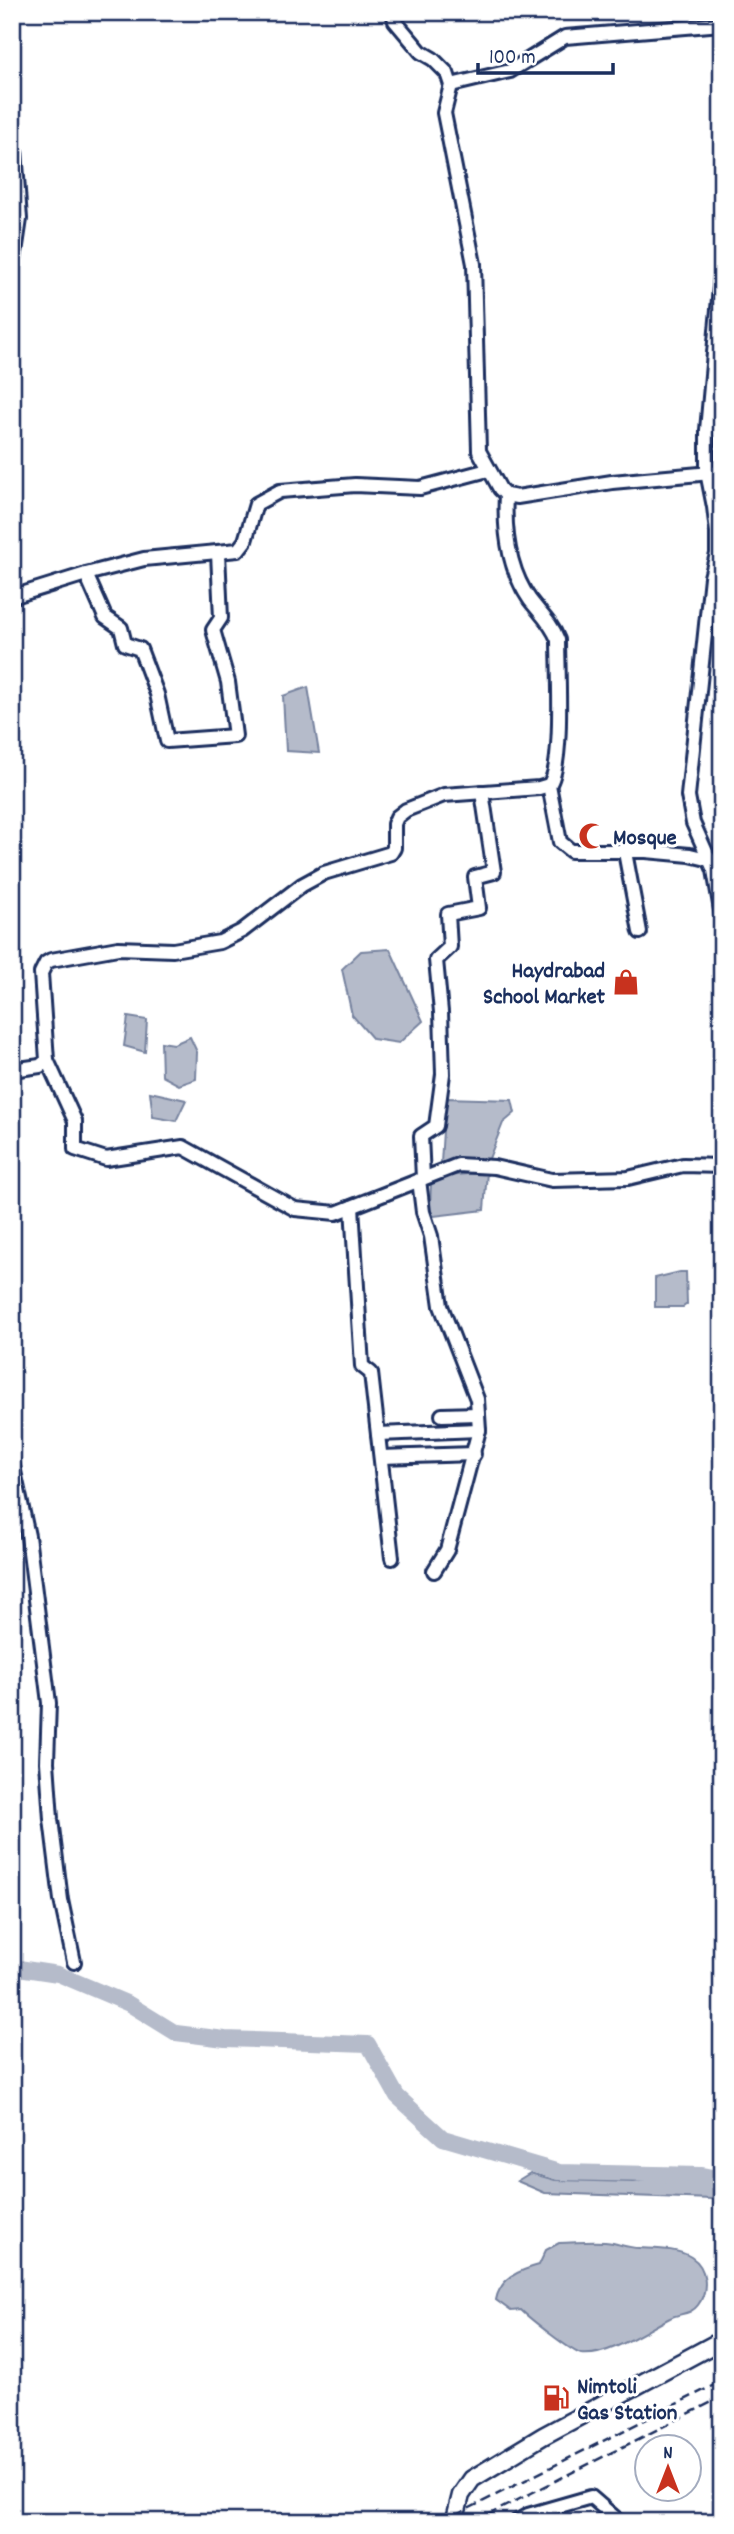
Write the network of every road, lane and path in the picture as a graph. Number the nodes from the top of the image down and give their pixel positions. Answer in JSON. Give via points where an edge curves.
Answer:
{"nodes":[{"id":1,"x":393,"y":12,"type":"edge"},
{"id":2,"x":722,"y":24,"type":"edge"},
{"id":3,"x":451,"y":85,"type":"junction"},
{"id":4,"x":12,"y":108,"type":"edge"},
{"id":5,"x":722,"y":265,"type":"edge"},
{"id":6,"x":12,"y":273,"type":"edge"},
{"id":7,"x":488,"y":470,"type":"junction"},
{"id":8,"x":707,"y":472,"type":"junction"},
{"id":9,"x":722,"y":472,"type":"edge"},
{"id":10,"x":506,"y":495,"type":"junction"},
{"id":11,"x":218,"y":554,"type":"junction"},
{"id":12,"x":86,"y":574,"type":"junction"},
{"id":13,"x":12,"y":597,"type":"edge"},
{"id":14,"x":715,"y":607,"type":"edge"},
{"id":15,"x":548,"y":785,"type":"junction"},
{"id":16,"x":482,"y":792,"type":"junction"},
{"id":17,"x":625,"y":852,"type":"junction"},
{"id":18,"x":711,"y":860,"type":"junction"},
{"id":19,"x":722,"y":916,"type":"edge"},
{"id":20,"x":639,"y":932,"type":"dead end"},
{"id":21,"x":47,"y":1060,"type":"junction"},
{"id":22,"x":12,"y":1070,"type":"edge"},
{"id":23,"x":722,"y":1166,"type":"edge"},
{"id":24,"x":421,"y":1179,"type":"junction"},
{"id":25,"x":352,"y":1207,"type":"junction"},
{"id":26,"x":478,"y":1414,"type":"junction"},
{"id":27,"x":442,"y":1415,"type":"dead end"},
{"id":28,"x":479,"y":1430,"type":"junction"},
{"id":29,"x":378,"y":1434,"type":"junction"},
{"id":30,"x":474,"y":1454,"type":"junction"},
{"id":31,"x":381,"y":1457,"type":"junction"},
{"id":32,"x":12,"y":1462,"type":"edge"},
{"id":33,"x":392,"y":1558,"type":"dead end"},
{"id":34,"x":434,"y":1571,"type":"dead end"},
{"id":35,"x":74,"y":1962,"type":"dead end"},
{"id":36,"x":722,"y":2340,"type":"edge"},
{"id":37,"x":459,"y":2522,"type":"edge"},
{"id":38,"x":516,"y":2522,"type":"edge"},
{"id":39,"x":620,"y":2522,"type":"edge"}],
"edges":[{"from":1,"to":3,"type":"street","via":[[395,21],[421,52],[447,73]]},
{"from":2,"to":3,"type":"street","via":[[565,37],[510,71]]},
{"from":3,"to":7,"type":"street","via":[[443,113],[474,264],[477,427],[479,451]]},
{"from":4,"to":6,"type":"street","via":[[20,219]]},
{"from":5,"to":8,"type":"street"},
{"from":7,"to":10,"type":"street"},
{"from":7,"to":11,"type":"street","via":[[420,488],[355,485],[280,491],[256,504],[238,550]]},
{"from":8,"to":9,"type":"street"},
{"from":8,"to":10,"type":"street"},
{"from":8,"to":14,"type":"street","via":[[715,507],[717,554],[711,578]]},
{"from":10,"to":15,"type":"street","via":[[506,534],[512,559],[528,597],[558,640],[555,773]]},
{"from":11,"to":12,"type":"street","via":[[144,559]]},
{"from":11,"to":12,"type":"street","via":[[221,618],[213,630],[228,682],[234,736],[167,741],[157,694],[140,649],[125,644],[121,628],[106,617]]},
{"from":12,"to":13,"type":"street"},
{"from":14,"to":18,"type":"street","via":[[688,796],[693,823]]},
{"from":15,"to":16,"type":"street"},
{"from":15,"to":17,"type":"street","via":[[565,848]]},
{"from":16,"to":21,"type":"street","via":[[444,795],[406,810],[394,824],[394,848],[387,855],[324,873],[231,939],[173,950],[118,948],[46,963],[41,973]]},
{"from":16,"to":24,"type":"street","via":[[494,872],[475,877],[479,908],[447,914],[450,947],[436,960],[443,1074],[436,1126],[421,1136]]},
{"from":17,"to":18,"type":"street"},
{"from":17,"to":20,"type":"street"},
{"from":18,"to":19,"type":"street"},
{"from":21,"to":22,"type":"street","via":[[40,1066]]},
{"from":21,"to":25,"type":"street","via":[[75,1121],[75,1149],[106,1159],[183,1147],[295,1209],[336,1213]]},
{"from":23,"to":24,"type":"street","via":[[683,1165],[628,1178],[552,1180],[494,1167],[458,1165]]},
{"from":24,"to":25,"type":"street"},
{"from":24,"to":26,"type":"street","via":[[441,1306],[477,1399]]},
{"from":25,"to":29,"type":"street","via":[[362,1366],[371,1373]]},
{"from":26,"to":27,"type":"street"},
{"from":26,"to":28,"type":"street"},
{"from":28,"to":29,"type":"street"},
{"from":28,"to":30,"type":"street"},
{"from":29,"to":31,"type":"street"},
{"from":30,"to":31,"type":"street"},
{"from":30,"to":34,"type":"street","via":[[447,1550]]},
{"from":31,"to":33,"type":"street"},
{"from":32,"to":35,"type":"street","via":[[29,1536],[49,1703],[51,1819]]},
{"from":36,"to":37,"type":"main road","via":[[472,2479],[461,2495],[456,2515]]},
{"from":38,"to":39,"type":"street","via":[[591,2497]]}]}
